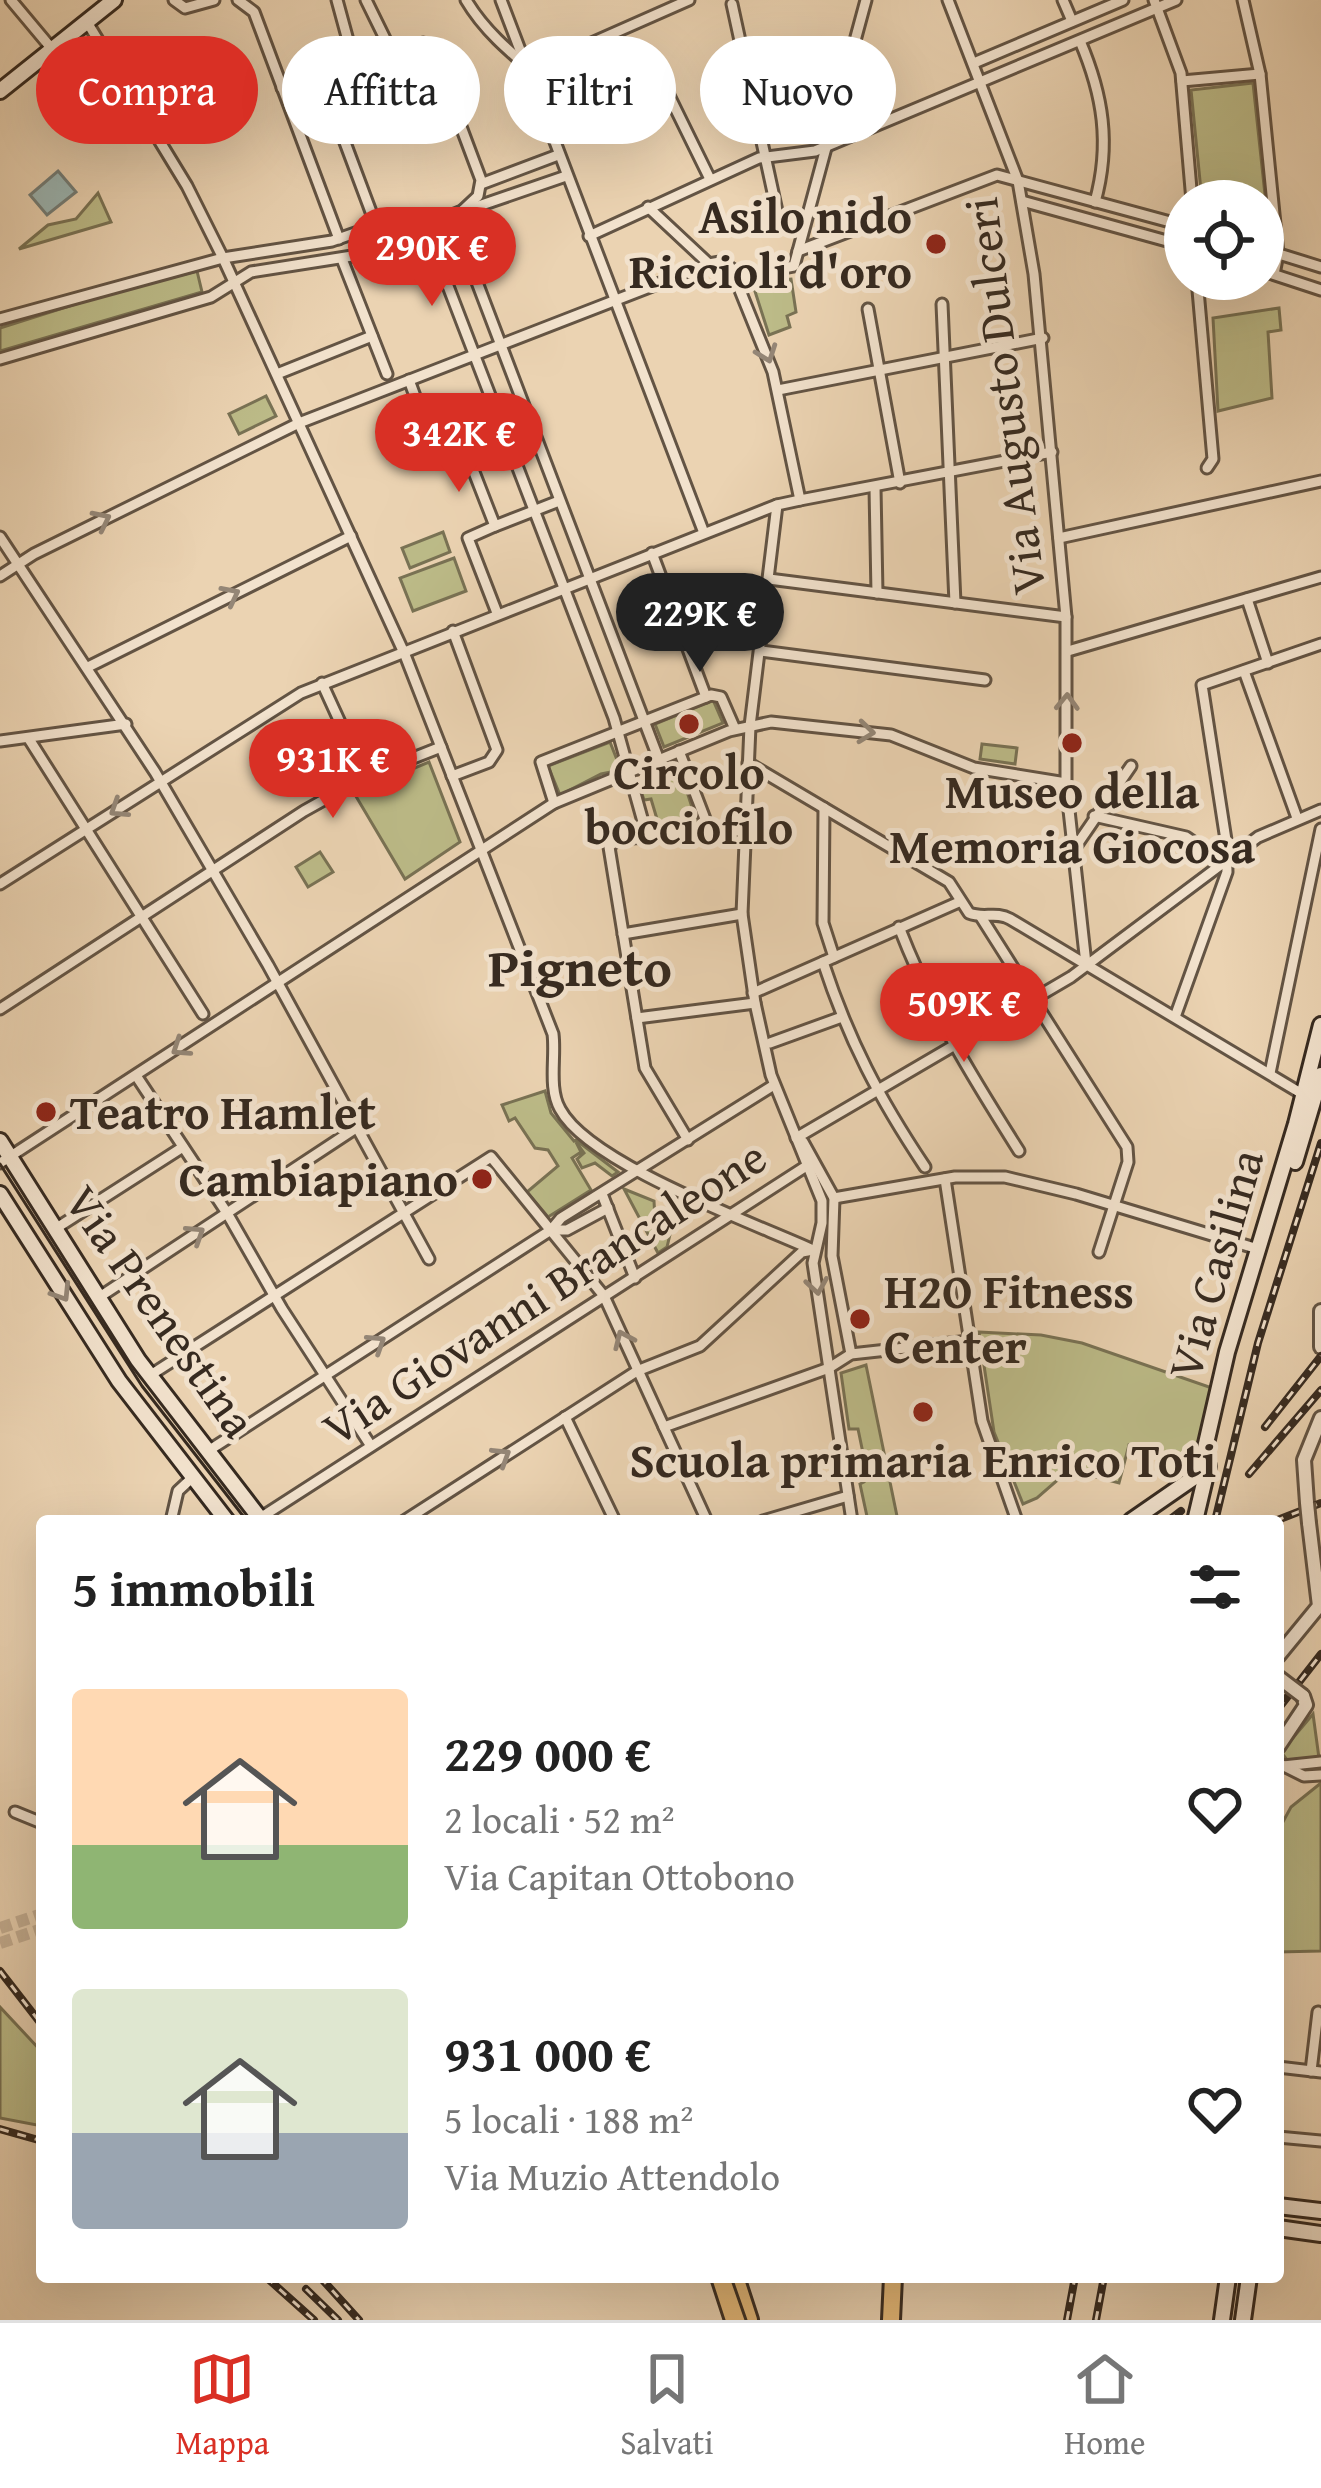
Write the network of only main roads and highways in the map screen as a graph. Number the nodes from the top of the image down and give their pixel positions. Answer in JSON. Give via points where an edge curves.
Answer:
{"nodes":[{"id":1,"x":114,"y":0,"type":"edge"},
{"id":2,"x":0,"y":92,"type":"edge"},
{"id":3,"x":1321,"y":1025,"type":"edge"},
{"id":4,"x":1321,"y":1075,"type":"edge"},
{"id":5,"x":0,"y":1141,"type":"edge"},
{"id":6,"x":5,"y":1160,"type":"edge"},
{"id":7,"x":0,"y":1193,"type":"edge"},
{"id":8,"x":221,"y":1515,"type":"edge"},
{"id":9,"x":258,"y":1515,"type":"edge"},
{"id":10,"x":1140,"y":1515,"type":"edge"},
{"id":11,"x":1195,"y":1515,"type":"edge"},
{"id":12,"x":1284,"y":2207,"type":"edge"},
{"id":13,"x":1321,"y":2210,"type":"edge"},
{"id":14,"x":1284,"y":2229,"type":"edge"},
{"id":15,"x":1321,"y":2234,"type":"edge"},
{"id":16,"x":718,"y":2283,"type":"edge"},
{"id":17,"x":741,"y":2283,"type":"edge"},
{"id":18,"x":890,"y":2283,"type":"edge"},
{"id":19,"x":892,"y":2283,"type":"edge"},
{"id":20,"x":1227,"y":2283,"type":"edge"},
{"id":21,"x":1248,"y":2283,"type":"edge"},
{"id":22,"x":730,"y":2320,"type":"edge"},
{"id":23,"x":753,"y":2320,"type":"edge"},
{"id":24,"x":881,"y":2320,"type":"edge"},
{"id":25,"x":891,"y":2320,"type":"edge"},
{"id":26,"x":1222,"y":2320,"type":"edge"},
{"id":27,"x":1244,"y":2320,"type":"edge"}],
"edges":[{"from":1,"to":2,"type":"main road"},
{"from":3,"to":10,"type":"main road","name":"Via Casilina","via":[[1200,1470]]},
{"from":4,"to":11,"type":"main road","name":"Via Casilina","via":[[1234,1356]]},
{"from":5,"to":6,"type":"main road","name":"Via Prenestina"},
{"from":6,"to":9,"type":"main road","name":"Via Prenestina","via":[[148,1376]]},
{"from":7,"to":8,"type":"main road","name":"Via Prenestina","one_way":true,"via":[[119,1382]]},
{"from":12,"to":13,"type":"main road"},
{"from":14,"to":15,"type":"main road"},
{"from":16,"to":22,"type":"highway"},
{"from":17,"to":23,"type":"highway"},
{"from":18,"to":24,"type":"main road"},
{"from":19,"to":25,"type":"highway"},
{"from":20,"to":26,"type":"main road"},
{"from":21,"to":27,"type":"main road"}]}
